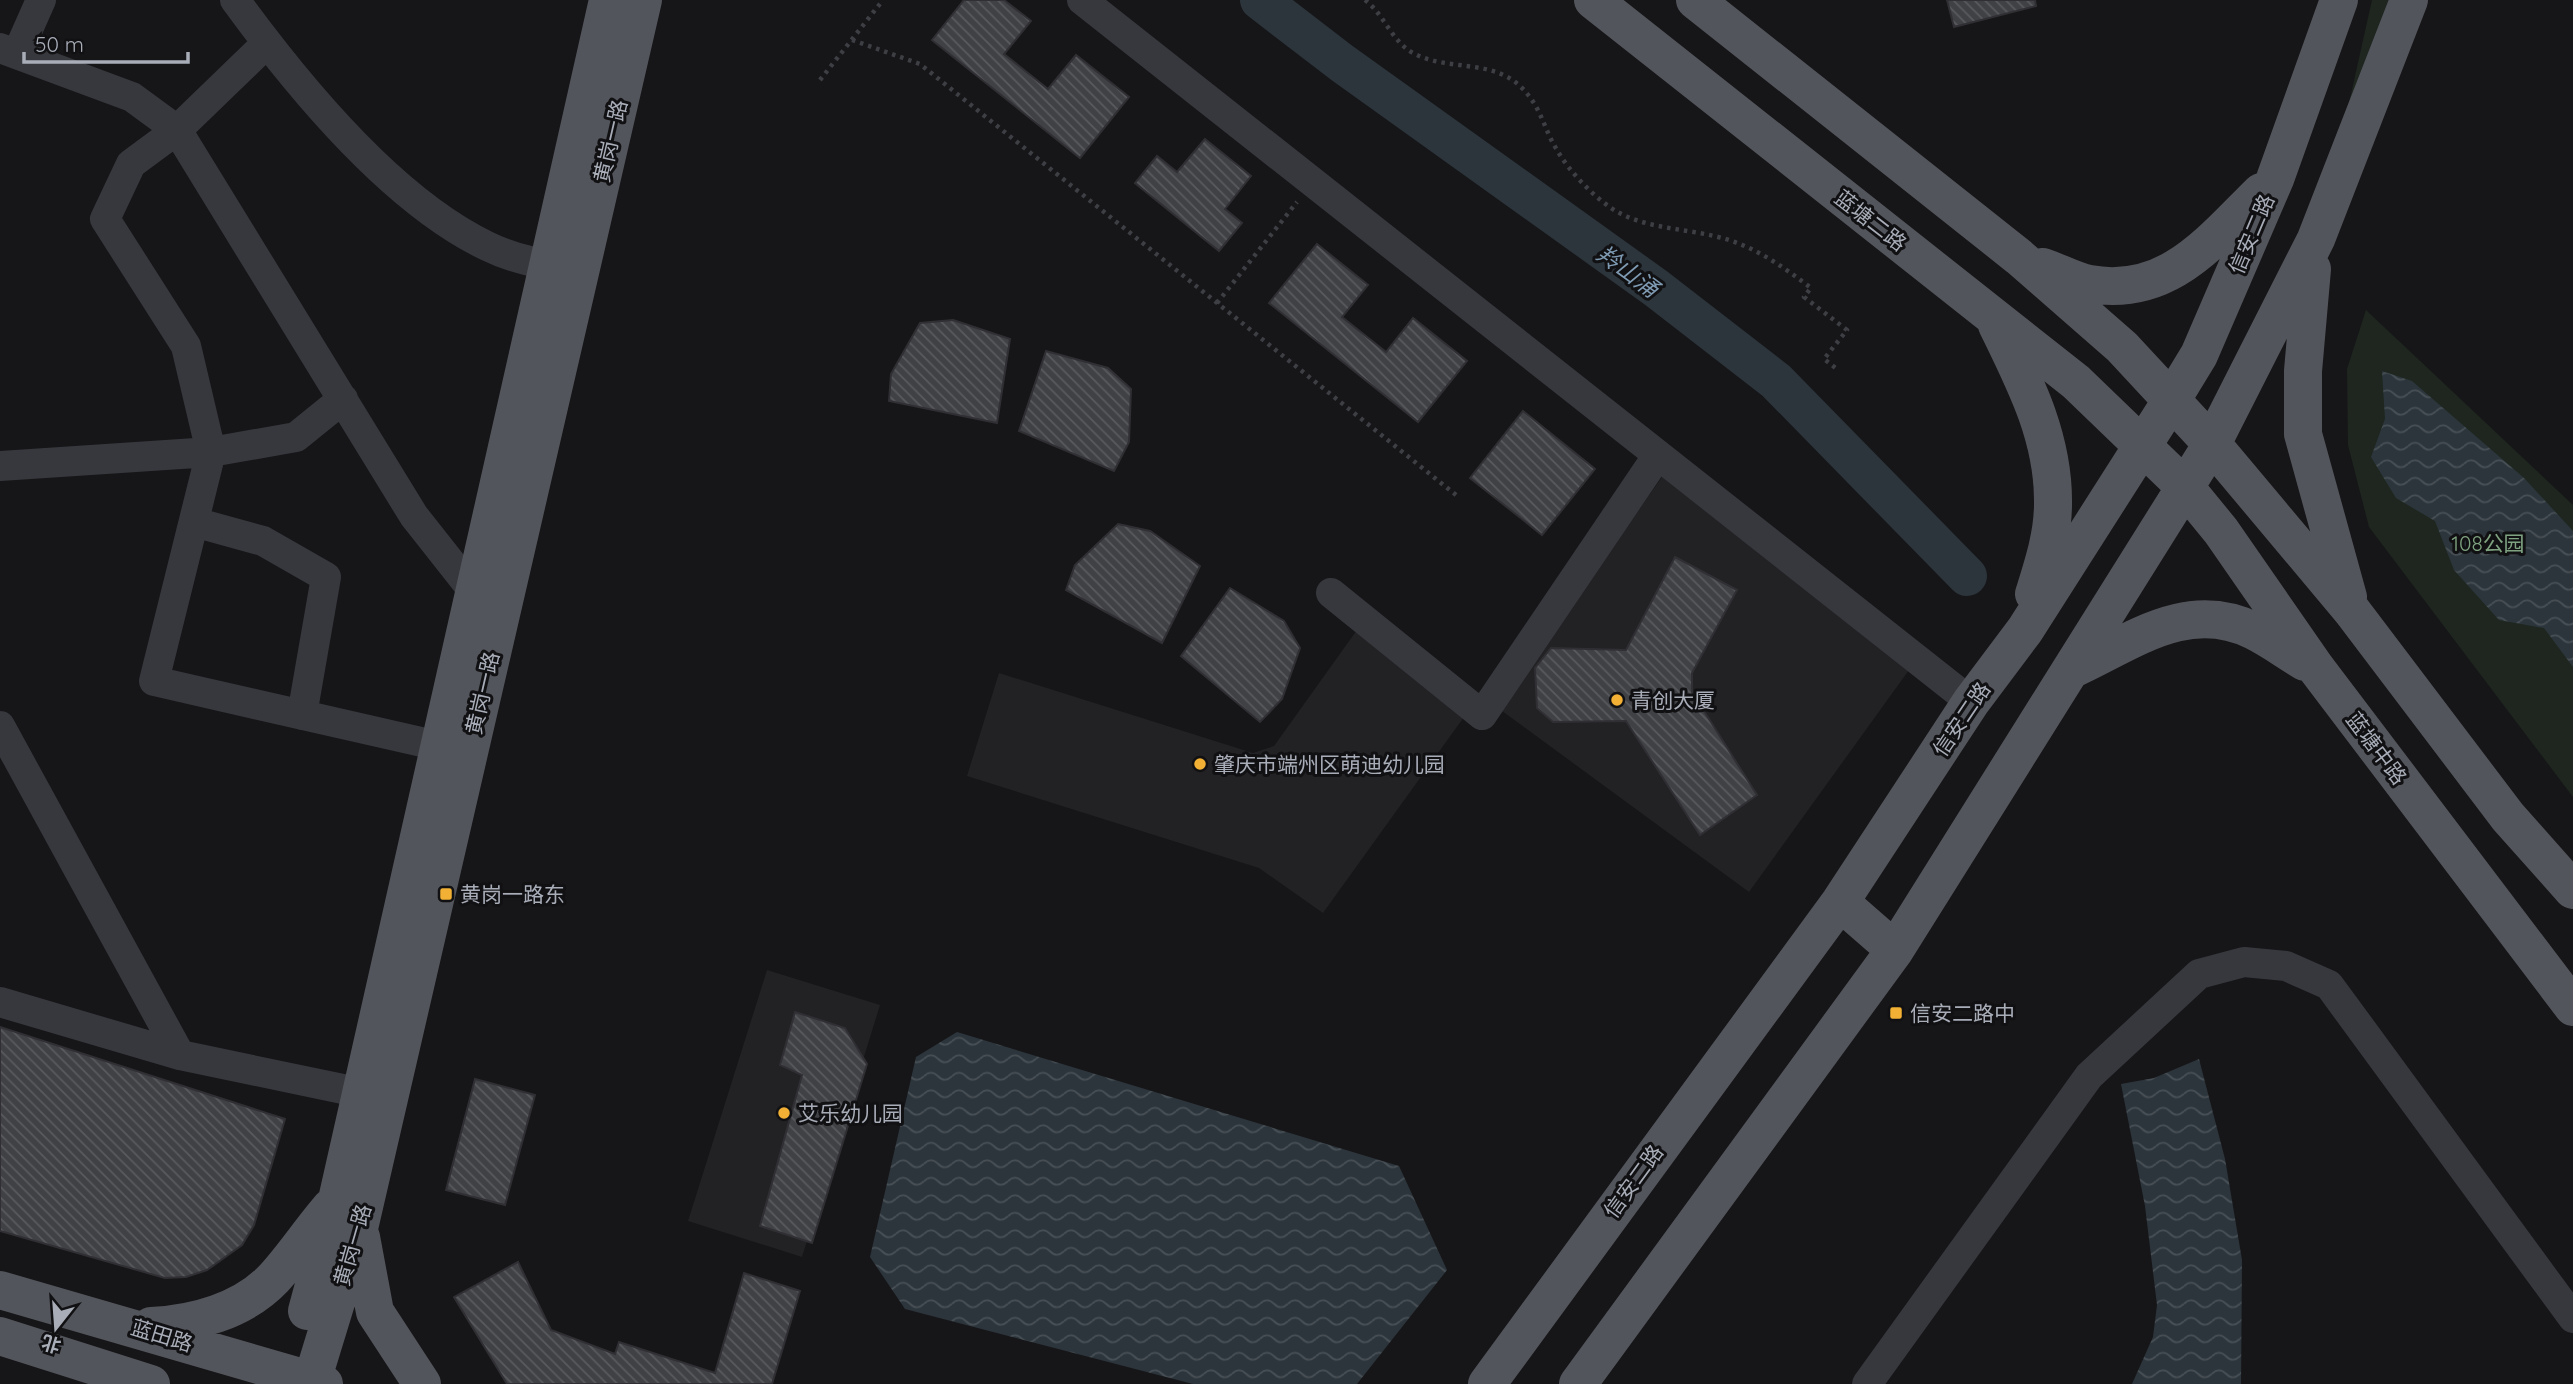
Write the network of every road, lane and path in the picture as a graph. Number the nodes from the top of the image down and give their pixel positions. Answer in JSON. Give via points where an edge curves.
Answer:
{"nodes":[{"id":1,"x":41,"y":0,"type":"edge"},
{"id":2,"x":235,"y":0,"type":"edge"},
{"id":3,"x":608,"y":0,"type":"edge"},
{"id":4,"x":643,"y":0,"type":"edge"},
{"id":5,"x":883,"y":0,"type":"edge"},
{"id":6,"x":1082,"y":0,"type":"edge"},
{"id":7,"x":1366,"y":0,"type":"edge"},
{"id":8,"x":1593,"y":0,"type":"edge"},
{"id":9,"x":1695,"y":0,"type":"edge"},
{"id":10,"x":2339,"y":0,"type":"edge"},
{"id":11,"x":2409,"y":0,"type":"edge"},
{"id":12,"x":852,"y":40,"type":"junction"},
{"id":13,"x":267,"y":43,"type":"junction"},
{"id":14,"x":8,"y":51,"type":"edge"},
{"id":15,"x":820,"y":80,"type":"dead end"},
{"id":16,"x":177,"y":130,"type":"junction"},
{"id":17,"x":2275,"y":179,"type":"junction"},
{"id":18,"x":1313,"y":183,"type":"junction"},
{"id":19,"x":2316,"y":239,"type":"junction"},
{"id":20,"x":2019,"y":257,"type":"junction"},
{"id":21,"x":564,"y":267,"type":"junction"},
{"id":22,"x":1217,"y":303,"type":"junction"},
{"id":23,"x":1993,"y":316,"type":"junction"},
{"id":24,"x":1838,"y":370,"type":"dead end"},
{"id":25,"x":343,"y":399,"type":"junction"},
{"id":26,"x":2171,"y":401,"type":"junction"},
{"id":27,"x":2212,"y":444,"type":"junction"},
{"id":28,"x":2143,"y":446,"type":"junction"},
{"id":29,"x":211,"y":452,"type":"junction"},
{"id":30,"x":1658,"y":455,"type":"junction"},
{"id":31,"x":0,"y":466,"type":"edge"},
{"id":32,"x":2185,"y":487,"type":"junction"},
{"id":33,"x":1456,"y":495,"type":"dead end"},
{"id":34,"x":194,"y":522,"type":"junction"},
{"id":35,"x":474,"y":592,"type":"junction"},
{"id":36,"x":1331,"y":593,"type":"dead end"},
{"id":37,"x":2352,"y":611,"type":"junction"},
{"id":38,"x":2025,"y":630,"type":"junction"},
{"id":39,"x":2316,"y":668,"type":"junction"},
{"id":40,"x":2073,"y":669,"type":"junction"},
{"id":41,"x":1971,"y":702,"type":"junction"},
{"id":42,"x":302,"y":715,"type":"junction"},
{"id":43,"x":0,"y":726,"type":"edge"},
{"id":44,"x":439,"y":747,"type":"junction"},
{"id":45,"x":2573,"y":890,"type":"edge"},
{"id":46,"x":1840,"y":902,"type":"junction"},
{"id":47,"x":1895,"y":950,"type":"junction"},
{"id":48,"x":0,"y":1002,"type":"edge"},
{"id":49,"x":2573,"y":1007,"type":"edge"},
{"id":50,"x":180,"y":1055,"type":"junction"},
{"id":51,"x":362,"y":1093,"type":"junction"},
{"id":52,"x":348,"y":1212,"type":"junction"},
{"id":53,"x":0,"y":1290,"type":"edge"},
{"id":54,"x":2573,"y":1318,"type":"edge"},
{"id":55,"x":135,"y":1327,"type":"junction"},
{"id":56,"x":0,"y":1336,"type":"edge"},
{"id":57,"x":305,"y":1381,"type":"edge"},
{"id":58,"x":150,"y":1384,"type":"edge"},
{"id":59,"x":422,"y":1384,"type":"edge"},
{"id":60,"x":1487,"y":1384,"type":"edge"},
{"id":61,"x":1578,"y":1384,"type":"edge"},
{"id":62,"x":1867,"y":1384,"type":"edge"}],
"edges":[{"from":1,"to":14,"type":"street"},
{"from":2,"to":13,"type":"street"},
{"from":3,"to":21,"type":"main road","name":"黄岗一路"},
{"from":4,"to":21,"type":"main road","name":"黄岗一路"},
{"from":5,"to":12,"type":"path"},
{"from":6,"to":18,"type":"street"},
{"from":7,"to":24,"type":"path","via":[[1413,54],[1438,63],[1497,72],[1519,86],[1543,115],[1556,149],[1612,209],[1657,226],[1754,248],[1797,276],[1811,288],[1804,297],[1847,330],[1824,359]]},
{"from":8,"to":23,"type":"main road","name":"蓝塘二路"},
{"from":9,"to":20,"type":"main road"},
{"from":10,"to":17,"type":"main road","name":"信安二路"},
{"from":11,"to":19,"type":"main road"},
{"from":12,"to":15,"type":"path"},
{"from":12,"to":22,"type":"path","via":[[920,64]]},
{"from":13,"to":16,"type":"street"},
{"from":13,"to":21,"type":"street","via":[[378,166],[446,223],[487,246]]},
{"from":14,"to":16,"type":"street","via":[[132,97]]},
{"from":16,"to":25,"type":"street"},
{"from":16,"to":29,"type":"street","via":[[131,164],[105,219],[186,346]]},
{"from":17,"to":20,"type":"main road","via":[[2203,249],[2155,280],[2116,287],[2086,284]]},
{"from":17,"to":26,"type":"main road","name":"信安二路","via":[[2199,355]]},
{"from":18,"to":22,"type":"path"},
{"from":18,"to":30,"type":"street"},
{"from":19,"to":27,"type":"main road"},
{"from":19,"to":37,"type":"main road","via":[[2303,371],[2303,434]]},
{"from":20,"to":26,"type":"main road","via":[[2122,347]]},
{"from":21,"to":35,"type":"main road","name":"黄岗一路"},
{"from":21,"to":52,"type":"main road","name":"黄岗一路"},
{"from":22,"to":33,"type":"path"},
{"from":23,"to":28,"type":"main road","name":"蓝塘二路","via":[[2076,382]]},
{"from":23,"to":38,"type":"main road","via":[[2038,411],[2051,462],[2049,541]]},
{"from":25,"to":29,"type":"street","via":[[296,437]]},
{"from":25,"to":35,"type":"street","via":[[414,516]]},
{"from":26,"to":27,"type":"main road"},
{"from":26,"to":28,"type":"main road","name":"信安二路"},
{"from":27,"to":32,"type":"main road"},
{"from":27,"to":37,"type":"main road"},
{"from":28,"to":32,"type":"main road","name":"蓝塘二路"},
{"from":28,"to":38,"type":"main road","name":"信安二路"},
{"from":29,"to":31,"type":"street"},
{"from":29,"to":34,"type":"street"},
{"from":30,"to":36,"type":"street","via":[[1482,715]]},
{"from":30,"to":41,"type":"street"},
{"from":32,"to":39,"type":"main road","name":"蓝塘中路"},
{"from":32,"to":40,"type":"main road"},
{"from":34,"to":42,"type":"street","via":[[264,541],[327,577]]},
{"from":34,"to":42,"type":"street","via":[[154,681]]},
{"from":35,"to":44,"type":"main road","name":"黄岗一路"},
{"from":37,"to":45,"type":"main road","via":[[2508,817]]},
{"from":38,"to":41,"type":"main road","name":"信安二路"},
{"from":39,"to":40,"type":"main road","via":[[2252,630],[2194,618],[2154,629]]},
{"from":39,"to":49,"type":"main road","name":"蓝塘中路"},
{"from":40,"to":47,"type":"main road"},
{"from":41,"to":46,"type":"main road","name":"信安二路"},
{"from":42,"to":44,"type":"street"},
{"from":43,"to":50,"type":"street"},
{"from":44,"to":51,"type":"main road","name":"黄岗一路"},
{"from":46,"to":47,"type":"main road"},
{"from":46,"to":60,"type":"main road","name":"信安二路"},
{"from":47,"to":61,"type":"main road"},
{"from":48,"to":50,"type":"street"},
{"from":50,"to":51,"type":"street"},
{"from":51,"to":52,"type":"main road","name":"黄岗一路"},
{"from":52,"to":55,"type":"main road","via":[[247,1300],[183,1324]]},
{"from":52,"to":57,"type":"main road","name":"黄岗一路"},
{"from":52,"to":59,"type":"main road","via":[[375,1312]]},
{"from":53,"to":55,"type":"main road","name":"蓝田路"},
{"from":54,"to":62,"type":"street","via":[[2329,985],[2286,966],[2244,962],[2199,974],[2089,1076]]},
{"from":55,"to":57,"type":"main road","name":"蓝田路"},
{"from":56,"to":58,"type":"main road"}]}
